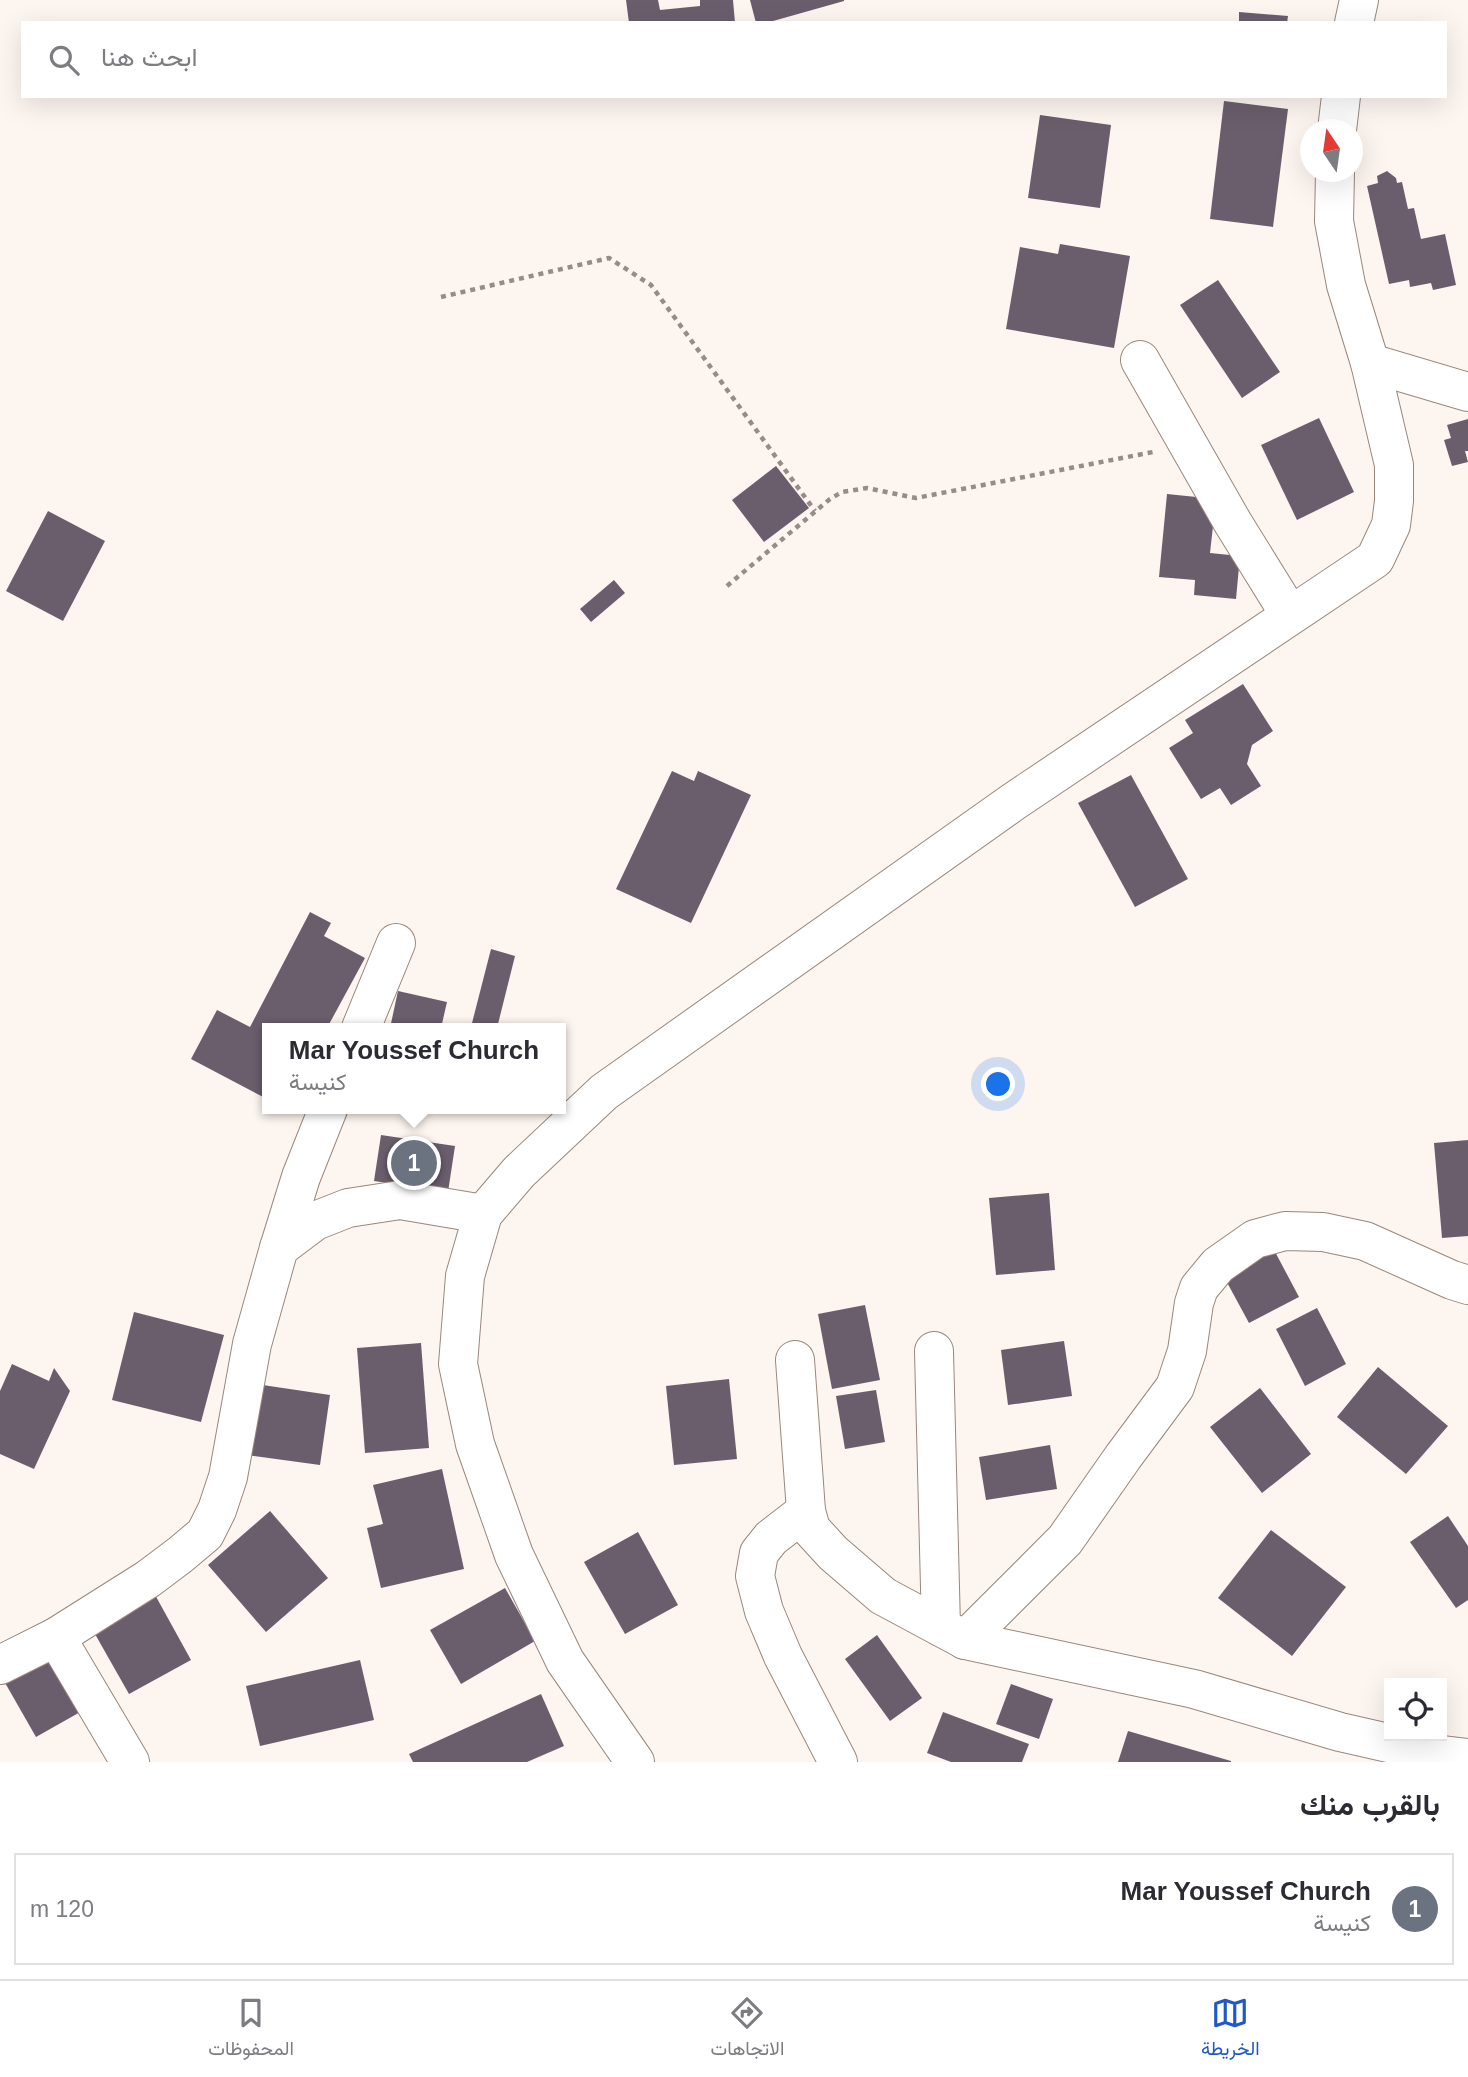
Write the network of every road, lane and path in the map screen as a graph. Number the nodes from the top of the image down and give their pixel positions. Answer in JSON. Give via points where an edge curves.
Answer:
{"nodes":[{"id":1,"x":1359,"y":0,"type":"edge"},
{"id":2,"x":1354,"y":21,"type":"edge"},
{"id":3,"x":1341,"y":98,"type":"edge"},
{"id":4,"x":1338,"y":119,"type":"edge"},
{"id":5,"x":1335,"y":182,"type":"edge"},
{"id":6,"x":442,"y":297,"type":"dead end"},
{"id":7,"x":1140,"y":360,"type":"dead end"},
{"id":8,"x":1370,"y":363,"type":"junction"},
{"id":9,"x":1468,"y":392,"type":"edge"},
{"id":10,"x":1188,"y":444,"type":"junction"},
{"id":11,"x":815,"y":511,"type":"junction"},
{"id":12,"x":727,"y":586,"type":"dead end"},
{"id":13,"x":1290,"y":615,"type":"junction"},
{"id":14,"x":396,"y":943,"type":"dead end"},
{"id":15,"x":363,"y":1023,"type":"edge"},
{"id":16,"x":326,"y":1114,"type":"edge"},
{"id":17,"x":483,"y":1214,"type":"junction"},
{"id":18,"x":279,"y":1248,"type":"junction"},
{"id":19,"x":1468,"y":1285,"type":"edge"},
{"id":20,"x":934,"y":1351,"type":"dead end"},
{"id":21,"x":795,"y":1360,"type":"dead end"},
{"id":22,"x":806,"y":1511,"type":"junction"},
{"id":23,"x":953,"y":1633,"type":"junction"},
{"id":24,"x":56,"y":1637,"type":"junction"},
{"id":25,"x":0,"y":1665,"type":"edge"},
{"id":26,"x":1468,"y":1758,"type":"edge"},
{"id":27,"x":130,"y":1762,"type":"edge"},
{"id":28,"x":635,"y":1762,"type":"edge"},
{"id":29,"x":838,"y":1762,"type":"edge"}],
"edges":[{"from":1,"to":2,"type":"street"},
{"from":3,"to":4,"type":"street"},
{"from":5,"to":8,"type":"street","via":[[1334,221],[1346,285]]},
{"from":6,"to":11,"type":"path","via":[[609,258],[651,285]]},
{"from":7,"to":10,"type":"street"},
{"from":8,"to":9,"type":"street"},
{"from":8,"to":13,"type":"street","via":[[1394,466],[1391,525],[1375,559]]},
{"from":10,"to":11,"type":"path","via":[[916,498],[867,488],[842,492]]},
{"from":10,"to":13,"type":"street"},
{"from":11,"to":12,"type":"path"},
{"from":13,"to":17,"type":"street","via":[[1013,802],[604,1092],[519,1172]]},
{"from":14,"to":15,"type":"street"},
{"from":16,"to":18,"type":"street","via":[[300,1177]]},
{"from":17,"to":18,"type":"street","via":[[400,1200],[348,1208],[315,1221]]},
{"from":17,"to":28,"type":"street","via":[[465,1276],[458,1364],[475,1444],[514,1555],[565,1661]]},
{"from":18,"to":24,"type":"street","via":[[252,1344],[228,1477],[205,1534],[148,1578]]},
{"from":19,"to":23,"type":"street","via":[[1365,1241],[1323,1231],[1285,1231],[1255,1239],[1218,1265],[1199,1288],[1188,1351],[1175,1387],[1065,1540]]},
{"from":20,"to":23,"type":"street"},
{"from":21,"to":22,"type":"street"},
{"from":22,"to":23,"type":"street","via":[[811,1529],[883,1596]]},
{"from":22,"to":29,"type":"street","via":[[759,1553],[755,1576],[783,1656]]},
{"from":23,"to":26,"type":"street","via":[[1194,1689],[1340,1732]]},
{"from":24,"to":25,"type":"street"},
{"from":24,"to":27,"type":"street"}]}
